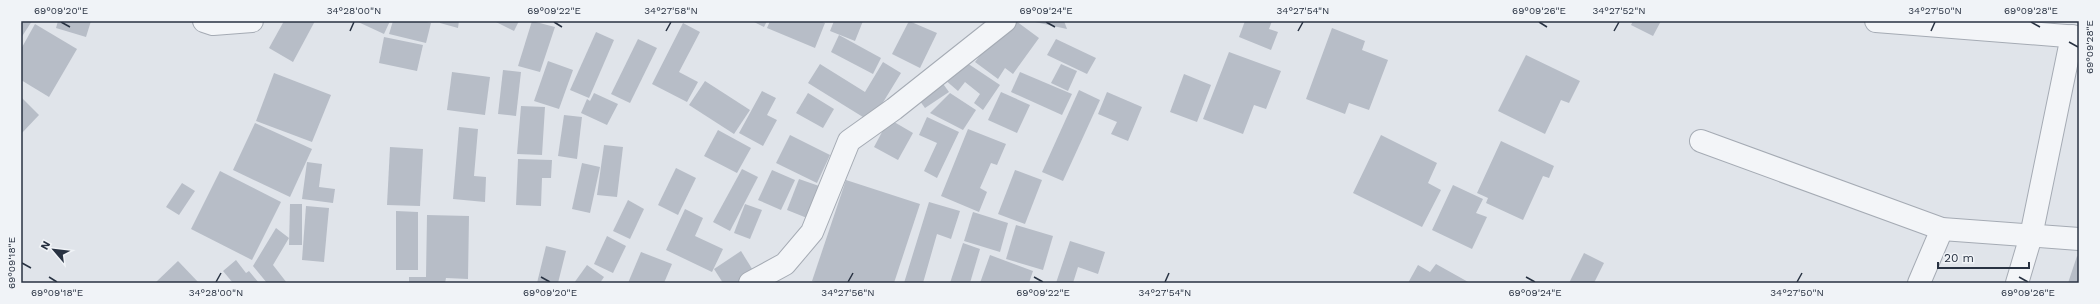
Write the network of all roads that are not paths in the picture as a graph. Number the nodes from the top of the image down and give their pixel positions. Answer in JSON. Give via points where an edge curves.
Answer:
{"nodes":[{"id":1,"x":204,"y":21,"type":"edge"},
{"id":2,"x":252,"y":21,"type":"edge"},
{"id":3,"x":1005,"y":21,"type":"edge"},
{"id":4,"x":1876,"y":21,"type":"edge"},
{"id":5,"x":2076,"y":36,"type":"edge"},
{"id":6,"x":1701,"y":141,"type":"dead end"},
{"id":7,"x":1942,"y":229,"type":"junction"},
{"id":8,"x":2031,"y":236,"type":"junction"},
{"id":9,"x":2079,"y":239,"type":"edge"},
{"id":10,"x":750,"y":283,"type":"edge"},
{"id":11,"x":1919,"y":283,"type":"edge"},
{"id":12,"x":2017,"y":283,"type":"edge"}],
"edges":[{"from":1,"to":2,"type":"street","via":[[212,24]]},
{"from":3,"to":10,"type":"street","via":[[894,109],[849,141],[812,232],[786,264]]},
{"from":4,"to":5,"type":"street"},
{"from":5,"to":8,"type":"street"},
{"from":6,"to":7,"type":"street"},
{"from":7,"to":8,"type":"street"},
{"from":7,"to":11,"type":"street"},
{"from":8,"to":9,"type":"street"},
{"from":8,"to":12,"type":"street"}]}
